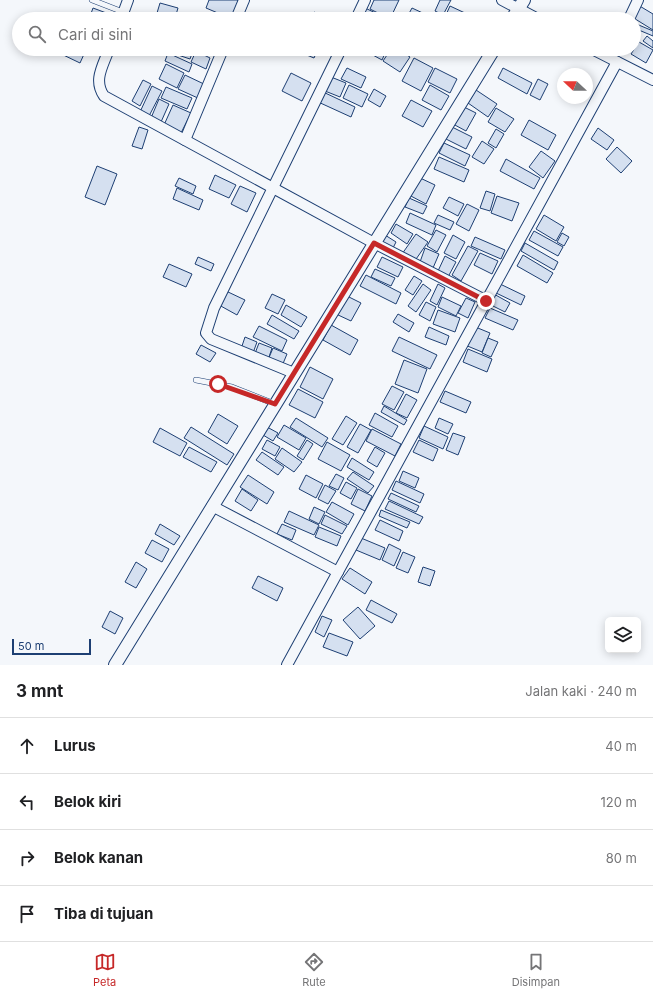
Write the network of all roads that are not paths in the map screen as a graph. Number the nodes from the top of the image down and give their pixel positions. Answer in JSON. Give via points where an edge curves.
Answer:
{"nodes":[{"id":1,"x":92,"y":0,"type":"edge"},
{"id":2,"x":128,"y":0,"type":"edge"},
{"id":3,"x":244,"y":0,"type":"edge"},
{"id":4,"x":365,"y":0,"type":"edge"},
{"id":5,"x":502,"y":0,"type":"edge"},
{"id":6,"x":638,"y":0,"type":"edge"},
{"id":7,"x":518,"y":9,"type":"edge"},
{"id":8,"x":114,"y":12,"type":"edge"},
{"id":9,"x":124,"y":12,"type":"edge"},
{"id":10,"x":239,"y":12,"type":"edge"},
{"id":11,"x":359,"y":12,"type":"edge"},
{"id":12,"x":632,"y":12,"type":"edge"},
{"id":13,"x":106,"y":56,"type":"edge"},
{"id":14,"x":221,"y":56,"type":"edge"},
{"id":15,"x":338,"y":56,"type":"edge"},
{"id":16,"x":490,"y":56,"type":"edge"},
{"id":17,"x":613,"y":56,"type":"edge"},
{"id":18,"x":653,"y":80,"type":"edge"},
{"id":19,"x":185,"y":140,"type":"junction"},
{"id":20,"x":274,"y":189,"type":"junction"},
{"id":21,"x":374,"y":243,"type":"junction"},
{"id":22,"x":486,"y":301,"type":"junction"},
{"id":23,"x":294,"y":373,"type":"junction"},
{"id":24,"x":196,"y":380,"type":"dead end"},
{"id":25,"x":275,"y":404,"type":"junction"},
{"id":26,"x":212,"y":506,"type":"junction"},
{"id":27,"x":338,"y":572,"type":"junction"},
{"id":28,"x":115,"y":665,"type":"edge"},
{"id":29,"x":287,"y":665,"type":"edge"}],
"edges":[{"from":1,"to":8,"type":"lane"},
{"from":2,"to":9,"type":"street"},
{"from":3,"to":10,"type":"street"},
{"from":4,"to":11,"type":"street"},
{"from":5,"to":7,"type":"street"},
{"from":6,"to":12,"type":"street"},
{"from":13,"to":19,"type":"street","via":[[98,78],[99,89],[104,96]]},
{"from":14,"to":19,"type":"street"},
{"from":15,"to":20,"type":"street"},
{"from":16,"to":21,"type":"street"},
{"from":17,"to":18,"type":"street"},
{"from":17,"to":22,"type":"street"},
{"from":19,"to":20,"type":"street"},
{"from":20,"to":21,"type":"street"},
{"from":20,"to":23,"type":"street","via":[[214,308],[206,333],[211,339]]},
{"from":21,"to":22,"type":"street"},
{"from":21,"to":23,"type":"street"},
{"from":22,"to":27,"type":"street"},
{"from":23,"to":25,"type":"street"},
{"from":24,"to":25,"type":"lane","via":[[232,387]]},
{"from":25,"to":26,"type":"street"},
{"from":26,"to":27,"type":"street"},
{"from":26,"to":28,"type":"street"},
{"from":27,"to":29,"type":"street"}]}
